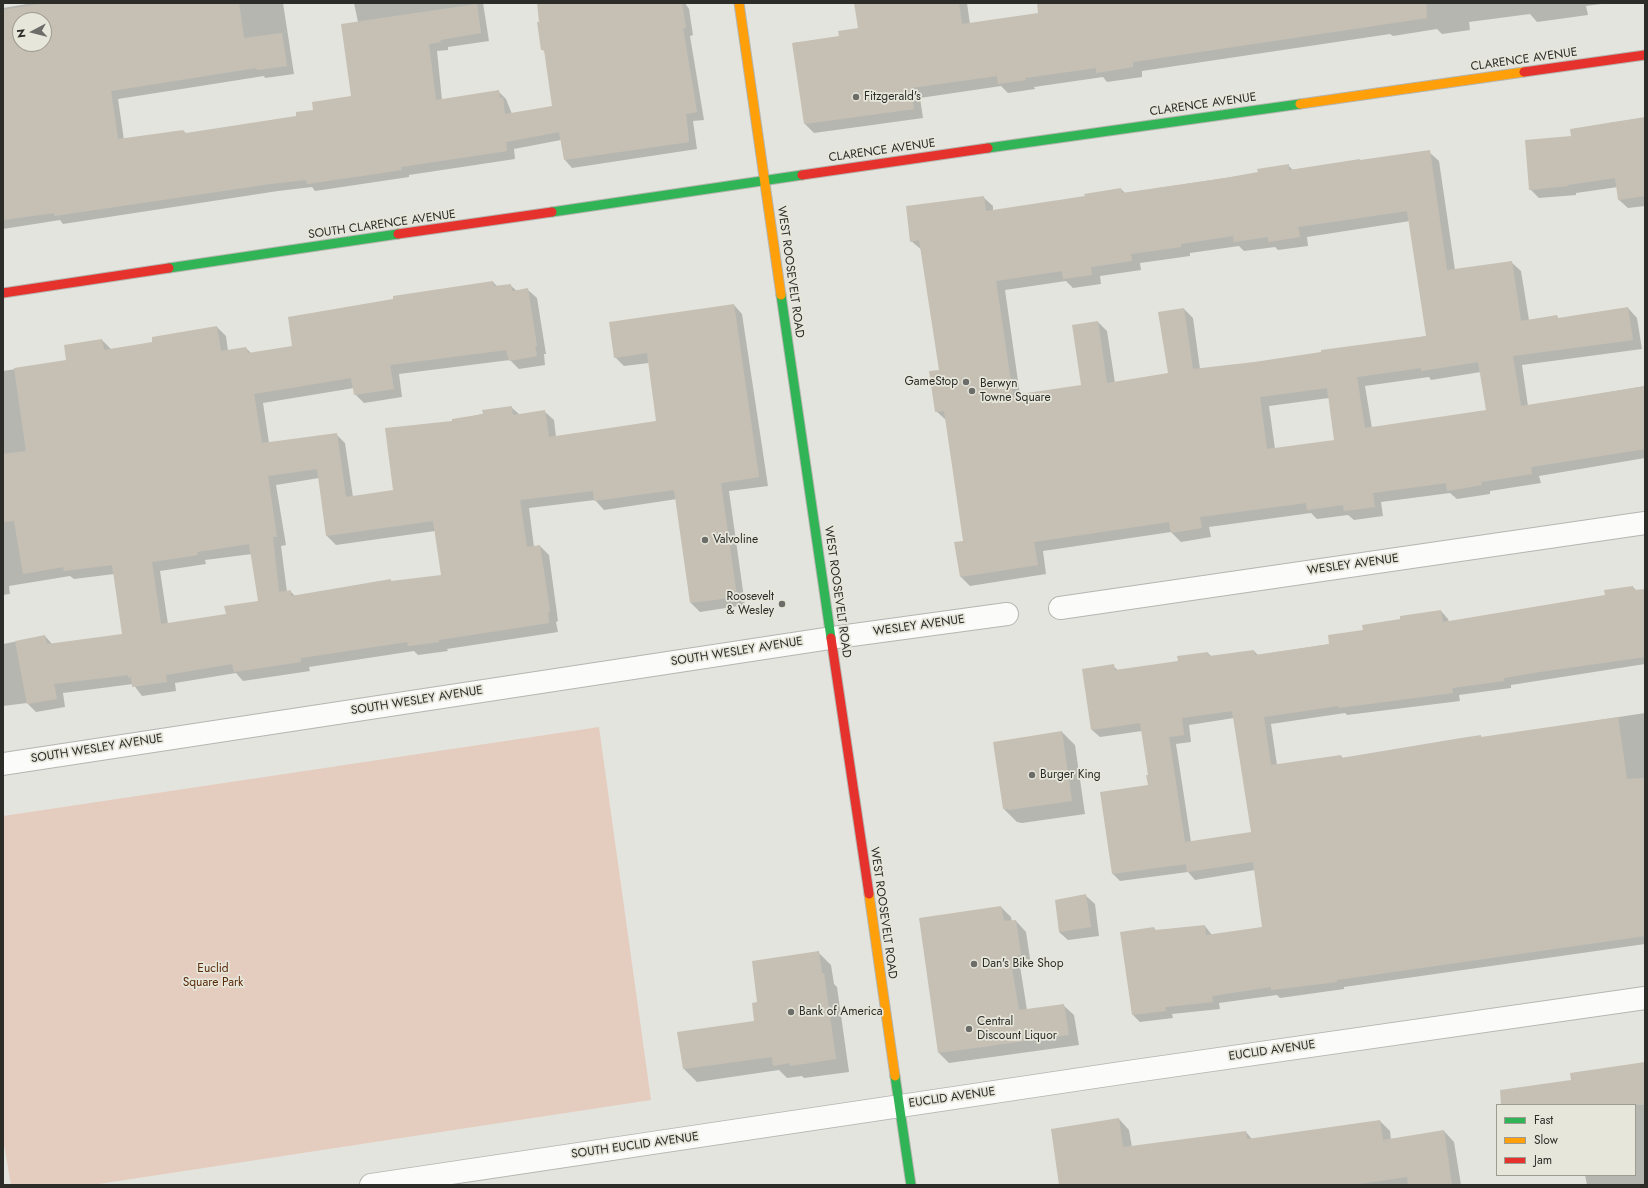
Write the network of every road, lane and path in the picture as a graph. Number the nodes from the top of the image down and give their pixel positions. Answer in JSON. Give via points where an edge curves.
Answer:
{"nodes":[{"id":1,"x":739,"y":3,"type":"edge"},
{"id":2,"x":1645,"y":55,"type":"edge"},
{"id":3,"x":764,"y":180,"type":"junction"},
{"id":4,"x":3,"y":293,"type":"edge"},
{"id":5,"x":1645,"y":523,"type":"edge"},
{"id":6,"x":1060,"y":608,"type":"dead end"},
{"id":7,"x":1007,"y":614,"type":"dead end"},
{"id":8,"x":831,"y":638,"type":"junction"},
{"id":9,"x":3,"y":764,"type":"edge"},
{"id":10,"x":1645,"y":998,"type":"edge"},
{"id":11,"x":900,"y":1106,"type":"junction"},
{"id":12,"x":371,"y":1185,"type":"edge"},
{"id":13,"x":911,"y":1185,"type":"edge"}],
"edges":[{"from":1,"to":3,"type":"street","name":"WEST ROOSEVELT ROAD"},
{"from":2,"to":3,"type":"street","name":"CLARENCE AVENUE"},
{"from":3,"to":4,"type":"street","name":"SOUTH CLARENCE AVENUE"},
{"from":3,"to":8,"type":"street","name":"WEST ROOSEVELT ROAD"},
{"from":5,"to":6,"type":"street","name":"WESLEY AVENUE"},
{"from":7,"to":8,"type":"street","name":"WESLEY AVENUE"},
{"from":8,"to":9,"type":"street","name":"SOUTH WESLEY AVENUE"},
{"from":8,"to":11,"type":"street","name":"WEST ROOSEVELT ROAD"},
{"from":10,"to":11,"type":"street","name":"EUCLID AVENUE"},
{"from":11,"to":12,"type":"street","name":"SOUTH EUCLID AVENUE"},
{"from":11,"to":13,"type":"street","name":"WEST ROOSEVELT ROAD"}]}
